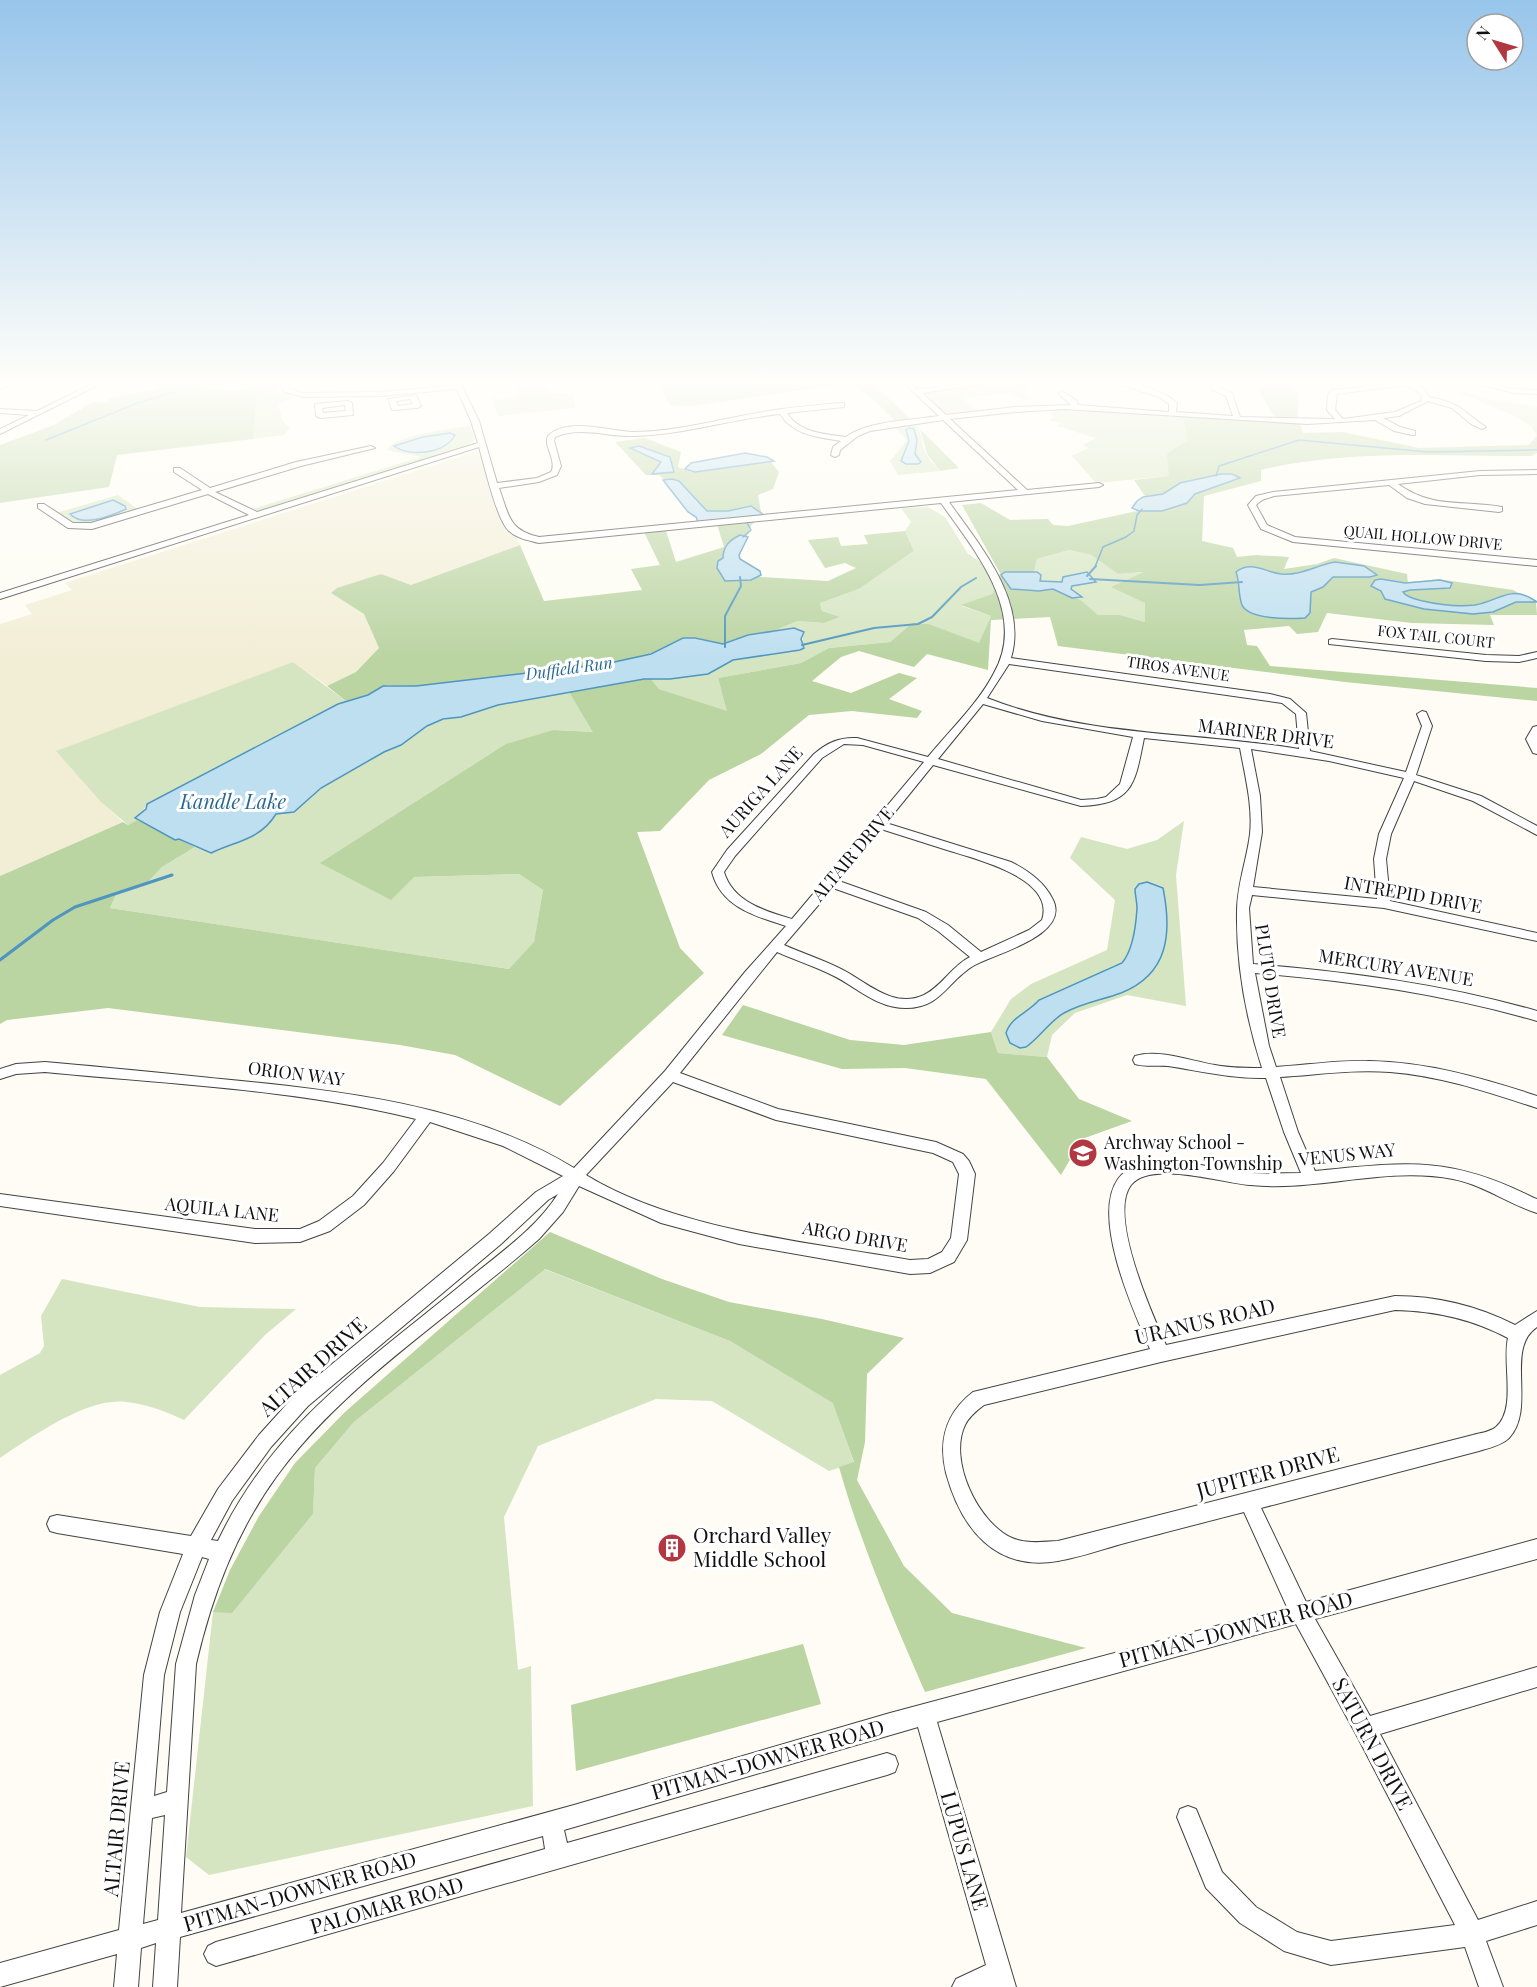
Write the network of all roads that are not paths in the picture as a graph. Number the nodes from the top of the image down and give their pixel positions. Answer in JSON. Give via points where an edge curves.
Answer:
{"nodes":[{"id":1,"x":184,"y":475,"type":"edge"},
{"id":2,"x":268,"y":475,"type":"edge"},
{"id":3,"x":384,"y":475,"type":"edge"},
{"id":4,"x":491,"y":475,"type":"edge"},
{"id":5,"x":553,"y":475,"type":"edge"},
{"id":6,"x":1006,"y":475,"type":"edge"},
{"id":7,"x":1463,"y":475,"type":"edge"},
{"id":8,"x":1391,"y":482,"type":"junction"},
{"id":9,"x":1099,"y":485,"type":"dead end"},
{"id":10,"x":494,"y":486,"type":"junction"},
{"id":11,"x":1026,"y":493,"type":"junction"},
{"id":12,"x":212,"y":494,"type":"junction"},
{"id":13,"x":944,"y":501,"type":"junction"},
{"id":14,"x":41,"y":506,"type":"dead end"},
{"id":15,"x":1499,"y":509,"type":"dead end"},
{"id":16,"x":252,"y":516,"type":"junction"},
{"id":17,"x":1536,"y":565,"type":"edge"},
{"id":18,"x":0,"y":596,"type":"edge"},
{"id":19,"x":1332,"y":642,"type":"dead end"},
{"id":20,"x":1537,"y":655,"type":"edge"},
{"id":21,"x":1005,"y":660,"type":"junction"},
{"id":22,"x":982,"y":700,"type":"junction"},
{"id":23,"x":1422,"y":714,"type":"dead end"},
{"id":24,"x":1537,"y":729,"type":"edge"},
{"id":25,"x":1139,"y":735,"type":"junction"},
{"id":26,"x":1245,"y":746,"type":"junction"},
{"id":27,"x":1537,"y":751,"type":"edge"},
{"id":28,"x":1305,"y":753,"type":"junction"},
{"id":29,"x":930,"y":761,"type":"junction"},
{"id":30,"x":1410,"y":777,"type":"junction"},
{"id":31,"x":879,"y":824,"type":"junction"},
{"id":32,"x":1534,"y":825,"type":"edge"},
{"id":33,"x":831,"y":883,"type":"junction"},
{"id":34,"x":1246,"y":891,"type":"junction"},
{"id":35,"x":1383,"y":904,"type":"junction"},
{"id":36,"x":795,"y":924,"type":"junction"},
{"id":37,"x":1537,"y":937,"type":"edge"},
{"id":38,"x":776,"y":947,"type":"junction"},
{"id":39,"x":980,"y":958,"type":"junction"},
{"id":40,"x":1248,"y":968,"type":"junction"},
{"id":41,"x":1537,"y":1016,"type":"edge"},
{"id":42,"x":1140,"y":1060,"type":"dead end"},
{"id":43,"x":0,"y":1074,"type":"edge"},
{"id":44,"x":1270,"y":1074,"type":"junction"},
{"id":45,"x":670,"y":1075,"type":"junction"},
{"id":46,"x":1537,"y":1102,"type":"edge"},
{"id":47,"x":427,"y":1115,"type":"junction"},
{"id":48,"x":575,"y":1177,"type":"junction"},
{"id":49,"x":1311,"y":1179,"type":"junction"},
{"id":50,"x":0,"y":1200,"type":"edge"},
{"id":51,"x":1537,"y":1207,"type":"edge"},
{"id":52,"x":1537,"y":1318,"type":"edge"},
{"id":53,"x":1520,"y":1336,"type":"junction"},
{"id":54,"x":1161,"y":1354,"type":"junction"},
{"id":55,"x":955,"y":1472,"type":"joint"},
{"id":56,"x":1249,"y":1502,"type":"junction"},
{"id":57,"x":57,"y":1524,"type":"dead end"},
{"id":58,"x":196,"y":1547,"type":"junction"},
{"id":59,"x":1537,"y":1549,"type":"edge"},
{"id":60,"x":221,"y":1551,"type":"junction"},
{"id":61,"x":1300,"y":1612,"type":"junction"},
{"id":62,"x":1537,"y":1677,"type":"edge"},
{"id":63,"x":925,"y":1716,"type":"junction"},
{"id":64,"x":1365,"y":1728,"type":"junction"},
{"id":65,"x":887,"y":1764,"type":"dead end"},
{"id":66,"x":176,"y":1801,"type":"junction"},
{"id":67,"x":141,"y":1810,"type":"junction"},
{"id":68,"x":1188,"y":1817,"type":"dead end"},
{"id":69,"x":552,"y":1822,"type":"junction"},
{"id":70,"x":558,"y":1858,"type":"junction"},
{"id":71,"x":1537,"y":1913,"type":"edge"},
{"id":72,"x":169,"y":1929,"type":"junction"},
{"id":73,"x":1472,"y":1934,"type":"junction"},
{"id":74,"x":130,"y":1937,"type":"junction"},
{"id":75,"x":216,"y":1954,"type":"dead end"},
{"id":76,"x":0,"y":1975,"type":"edge"},
{"id":77,"x":1001,"y":1979,"type":"edge"},
{"id":78,"x":126,"y":1987,"type":"edge"},
{"id":79,"x":165,"y":1987,"type":"edge"},
{"id":80,"x":964,"y":1987,"type":"edge"},
{"id":81,"x":1491,"y":1987,"type":"edge"}],
"edges":[{"from":1,"to":12,"type":"street"},
{"from":2,"to":12,"type":"street"},
{"from":3,"to":16,"type":"street"},
{"from":4,"to":10,"type":"street"},
{"from":5,"to":10,"type":"street"},
{"from":6,"to":11,"type":"street"},
{"from":7,"to":8,"type":"street","name":"QUAIL HOLLOW DRIVE"},
{"from":8,"to":15,"type":"street","via":[[1425,502]]},
{"from":8,"to":17,"type":"street","name":"QUAIL HOLLOW DRIVE","via":[[1269,495],[1256,499],[1252,505],[1264,528],[1293,539]]},
{"from":9,"to":11,"type":"street"},
{"from":10,"to":13,"type":"street","via":[[513,532],[539,540]]},
{"from":11,"to":13,"type":"street"},
{"from":12,"to":14,"type":"street","via":[[82,527],[63,523]]},
{"from":12,"to":16,"type":"street"},
{"from":13,"to":21,"type":"street","name":"ALTAIR DRIVE","via":[[1005,598],[1012,630]]},
{"from":16,"to":18,"type":"street"},
{"from":19,"to":20,"type":"street","name":"FOX TAIL COURT","via":[[1486,658]]},
{"from":21,"to":22,"type":"street","name":"ALTAIR DRIVE"},
{"from":21,"to":28,"type":"street","name":"TIROS AVENUE","via":[[1286,701],[1301,712]]},
{"from":22,"to":25,"type":"street","name":"MARINER DRIVE","via":[[1021,714]]},
{"from":22,"to":29,"type":"street","name":"ALTAIR DRIVE"},
{"from":23,"to":30,"type":"street","via":[[1427,726]]},
{"from":24,"to":27,"type":"street","via":[[1531,739]]},
{"from":25,"to":26,"type":"street","name":"MARINER DRIVE"},
{"from":25,"to":29,"type":"street","via":[[1124,790],[1098,804]]},
{"from":26,"to":28,"type":"street","name":"MARINER DRIVE"},
{"from":26,"to":34,"type":"street","name":"PLUTO DRIVE","via":[[1256,832]]},
{"from":28,"to":30,"type":"street","name":"MARINER DRIVE"},
{"from":29,"to":31,"type":"street","name":"ALTAIR DRIVE"},
{"from":29,"to":36,"type":"street","name":"AURIGA LANE","via":[[864,742],[833,743],[731,853],[718,872],[722,886],[746,906]]},
{"from":30,"to":32,"type":"street","name":"MARINER DRIVE","via":[[1462,793]]},
{"from":30,"to":35,"type":"street","via":[[1383,843]]},
{"from":31,"to":33,"type":"street","name":"ALTAIR DRIVE"},
{"from":31,"to":39,"type":"street","via":[[1006,865],[1020,872],[1044,895],[1051,909],[1042,927]]},
{"from":33,"to":36,"type":"street","name":"ALTAIR DRIVE"},
{"from":33,"to":39,"type":"street","via":[[922,915],[944,927]]},
{"from":34,"to":35,"type":"street","name":"INTREPID DRIVE"},
{"from":34,"to":40,"type":"street","name":"PLUTO DRIVE","via":[[1242,919]]},
{"from":35,"to":37,"type":"street","name":"INTREPID DRIVE"},
{"from":36,"to":38,"type":"street","name":"ALTAIR DRIVE"},
{"from":38,"to":39,"type":"street","via":[[839,973],[875,997],[903,1003],[934,996],[960,969]]},
{"from":38,"to":45,"type":"street","name":"ALTAIR DRIVE"},
{"from":40,"to":41,"type":"street","name":"MERCURY AVENUE","via":[[1428,988]]},
{"from":40,"to":44,"type":"street","name":"PLUTO DRIVE","via":[[1256,1024]]},
{"from":42,"to":44,"type":"street","via":[[1159,1058],[1218,1071]]},
{"from":43,"to":47,"type":"street","name":"ORION WAY","via":[[30,1067],[74,1070],[319,1095]]},
{"from":44,"to":46,"type":"street","via":[[1340,1066],[1412,1070],[1485,1085]]},
{"from":44,"to":49,"type":"street","name":"PLUTO DRIVE"},
{"from":45,"to":48,"type":"street","name":"ALTAIR DRIVE"},
{"from":45,"to":48,"type":"street","name":"ARGO DRIVE","via":[[776,1114],[936,1149],[958,1158],[967,1174],[962,1230],[954,1249],[939,1263],[910,1267],[739,1237],[667,1218]]},
{"from":47,"to":48,"type":"street","name":"ORION WAY","via":[[508,1142]]},
{"from":47,"to":50,"type":"street","name":"AQUILA LANE","via":[[376,1181],[338,1216],[306,1234],[255,1236]]},
{"from":48,"to":58,"type":"street","name":"ALTAIR DRIVE","via":[[542,1196],[302,1401],[240,1473]]},
{"from":48,"to":60,"type":"street","name":"ALTAIR DRIVE","via":[[561,1205],[520,1244],[355,1382],[297,1437],[262,1481]]},
{"from":49,"to":51,"type":"street","name":"VENUS WAY","via":[[1396,1168],[1454,1173]]},
{"from":49,"to":54,"type":"street","name":"VENUS WAY","via":[[1265,1180],[1159,1167],[1129,1176],[1118,1201],[1126,1270]]},
{"from":52,"to":53,"type":"street"},
{"from":53,"to":54,"type":"street","name":"URANUS ROAD","via":[[1460,1309],[1395,1303]]},
{"from":53,"to":56,"type":"street","name":"JUPITER DRIVE","via":[[1517,1347],[1525,1398],[1517,1420],[1504,1432]]},
{"from":54,"to":55,"type":"street","name":"URANUS ROAD","via":[[979,1398],[965,1410],[952,1435]]},
{"from":55,"to":56,"type":"street","name":"JUPITER DRIVE","via":[[971,1516],[979,1526],[1012,1548],[1032,1553],[1058,1551]]},
{"from":56,"to":61,"type":"street","name":"SATURN DRIVE"},
{"from":57,"to":58,"type":"street"},
{"from":58,"to":60,"type":"street"},
{"from":58,"to":67,"type":"street","name":"ALTAIR DRIVE","via":[[162,1637],[154,1675]]},
{"from":59,"to":61,"type":"street","name":"PITMAN-DOWNER ROAD"},
{"from":60,"to":66,"type":"street","name":"ALTAIR DRIVE","via":[[192,1633],[186,1664]]},
{"from":61,"to":63,"type":"street","name":"PITMAN-DOWNER ROAD"},
{"from":61,"to":64,"type":"street","name":"SATURN DRIVE"},
{"from":62,"to":64,"type":"street"},
{"from":63,"to":69,"type":"street","name":"PITMAN-DOWNER ROAD"},
{"from":63,"to":77,"type":"street","name":"LUPUS LANE"},
{"from":64,"to":73,"type":"street","name":"SATURN DRIVE"},
{"from":65,"to":70,"type":"street","name":"PALOMAR ROAD"},
{"from":66,"to":67,"type":"street"},
{"from":66,"to":72,"type":"street","name":"ALTAIR DRIVE"},
{"from":67,"to":74,"type":"street","name":"ALTAIR DRIVE"},
{"from":68,"to":73,"type":"street","via":[[1214,1880],[1248,1915],[1292,1943],[1331,1953]]},
{"from":69,"to":70,"type":"street"},
{"from":69,"to":72,"type":"street","name":"PITMAN-DOWNER ROAD"},
{"from":70,"to":75,"type":"street","name":"PALOMAR ROAD"},
{"from":71,"to":73,"type":"street"},
{"from":72,"to":74,"type":"street","name":"PITMAN-DOWNER ROAD"},
{"from":72,"to":79,"type":"street"},
{"from":73,"to":81,"type":"street","name":"SATURN DRIVE"},
{"from":74,"to":76,"type":"street","name":"PITMAN-DOWNER ROAD"},
{"from":74,"to":78,"type":"street"},
{"from":77,"to":80,"type":"street"}]}
